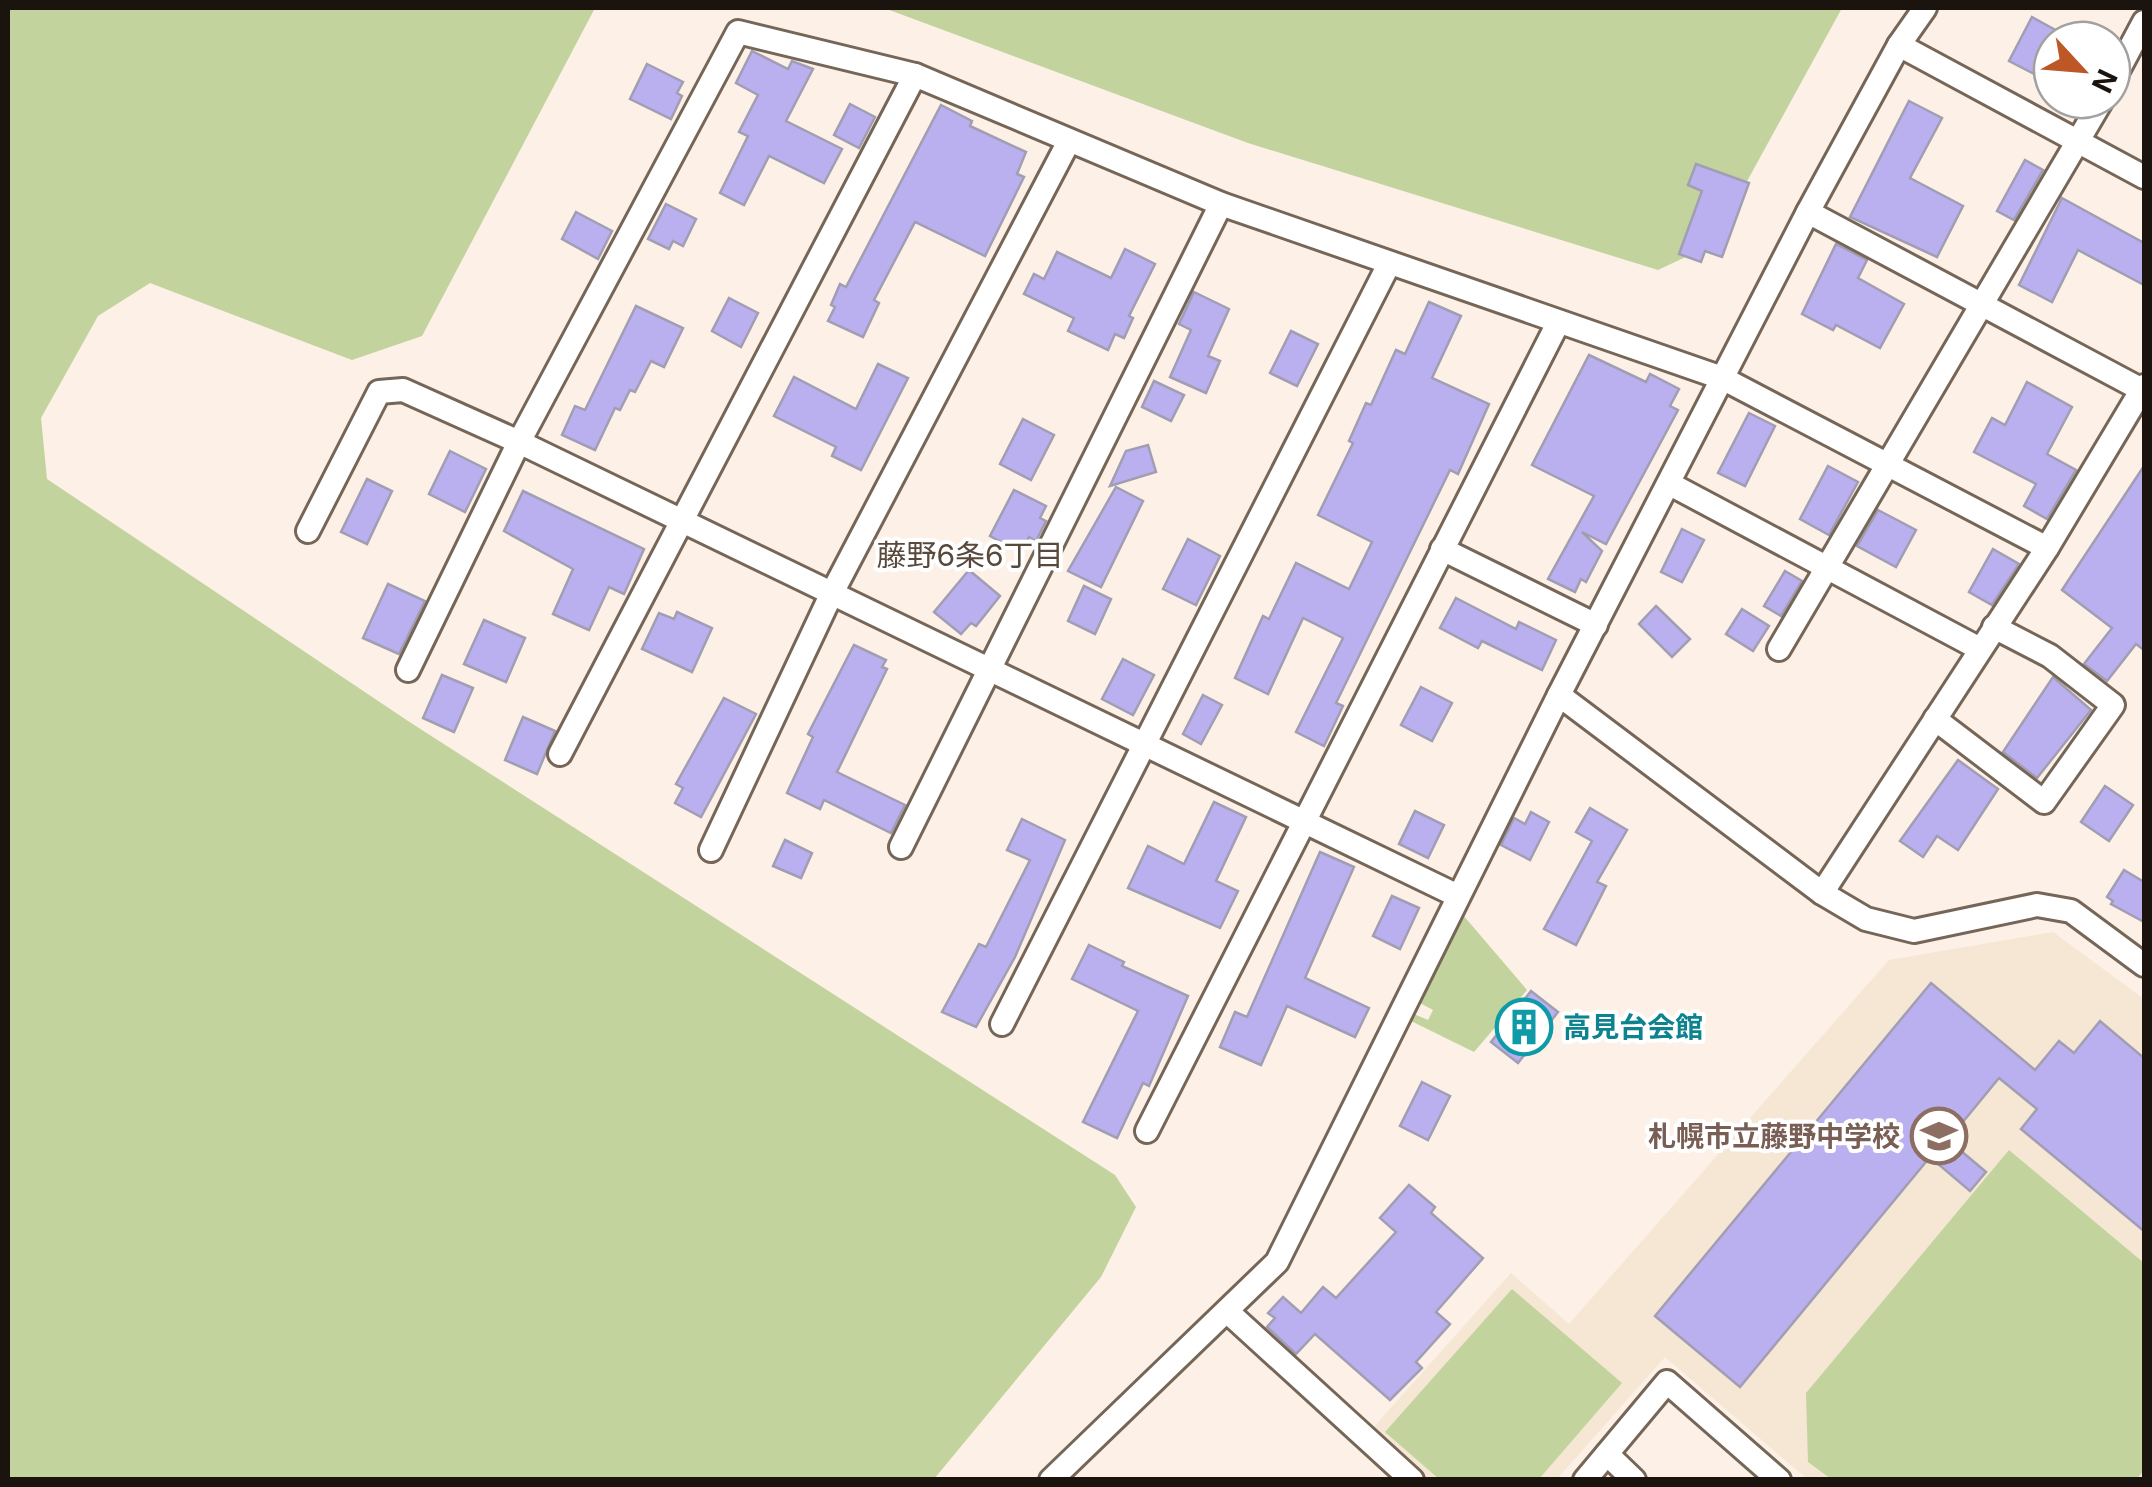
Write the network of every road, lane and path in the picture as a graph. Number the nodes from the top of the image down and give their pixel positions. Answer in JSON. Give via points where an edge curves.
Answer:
{"nodes":[{"id":1,"x":1925,"y":8,"type":"edge"},
{"id":2,"x":2144,"y":22,"type":"edge"},
{"id":3,"x":2132,"y":44,"type":"edge"},
{"id":4,"x":1900,"y":45,"type":"junction"},
{"id":5,"x":915,"y":75,"type":"junction"},
{"id":6,"x":2091,"y":120,"type":"edge"},
{"id":7,"x":2080,"y":141,"type":"junction"},
{"id":8,"x":1068,"y":143,"type":"junction"},
{"id":9,"x":2144,"y":177,"type":"edge"},
{"id":10,"x":1221,"y":204,"type":"junction"},
{"id":11,"x":1808,"y":212,"type":"junction"},
{"id":12,"x":1389,"y":264,"type":"junction"},
{"id":13,"x":1981,"y":308,"type":"junction"},
{"id":14,"x":1558,"y":323,"type":"junction"},
{"id":15,"x":1722,"y":378,"type":"junction"},
{"id":16,"x":2144,"y":389,"type":"edge"},
{"id":17,"x":519,"y":442,"type":"junction"},
{"id":18,"x":1890,"y":462,"type":"junction"},
{"id":19,"x":1670,"y":484,"type":"junction"},
{"id":20,"x":678,"y":521,"type":"junction"},
{"id":21,"x":308,"y":531,"type":"dead end"},
{"id":22,"x":2047,"y":548,"type":"junction"},
{"id":23,"x":1442,"y":549,"type":"junction"},
{"id":24,"x":1828,"y":568,"type":"junction"},
{"id":25,"x":831,"y":594,"type":"junction"},
{"id":26,"x":1596,"y":625,"type":"junction"},
{"id":27,"x":1994,"y":627,"type":"junction"},
{"id":28,"x":1779,"y":649,"type":"dead end"},
{"id":29,"x":1980,"y":649,"type":"junction"},
{"id":30,"x":987,"y":669,"type":"junction"},
{"id":31,"x":408,"y":670,"type":"dead end"},
{"id":32,"x":1559,"y":695,"type":"junction"},
{"id":33,"x":1935,"y":719,"type":"junction"},
{"id":34,"x":1143,"y":744,"type":"junction"},
{"id":35,"x":560,"y":754,"type":"dead end"},
{"id":36,"x":1302,"y":820,"type":"junction"},
{"id":37,"x":901,"y":847,"type":"dead end"},
{"id":38,"x":711,"y":850,"type":"dead end"},
{"id":39,"x":1822,"y":893,"type":"junction"},
{"id":40,"x":1458,"y":896,"type":"junction"},
{"id":41,"x":2144,"y":965,"type":"edge"},
{"id":42,"x":1002,"y":1024,"type":"dead end"},
{"id":43,"x":1147,"y":1130,"type":"dead end"},
{"id":44,"x":1229,"y":1313,"type":"junction"},
{"id":45,"x":1606,"y":1454,"type":"junction"},
{"id":46,"x":1051,"y":1480,"type":"edge"},
{"id":47,"x":1412,"y":1480,"type":"edge"},
{"id":48,"x":1586,"y":1480,"type":"edge"},
{"id":49,"x":1634,"y":1480,"type":"edge"},
{"id":50,"x":1779,"y":1480,"type":"edge"}],
"edges":[{"from":1,"to":4,"type":"street"},
{"from":2,"to":3,"type":"street"},
{"from":4,"to":7,"type":"street"},
{"from":4,"to":11,"type":"street"},
{"from":5,"to":8,"type":"street"},
{"from":5,"to":17,"type":"street","via":[[738,32]]},
{"from":5,"to":20,"type":"street"},
{"from":6,"to":7,"type":"street"},
{"from":7,"to":9,"type":"street"},
{"from":7,"to":13,"type":"street"},
{"from":8,"to":10,"type":"street"},
{"from":8,"to":25,"type":"street"},
{"from":10,"to":12,"type":"street"},
{"from":10,"to":30,"type":"street"},
{"from":11,"to":13,"type":"street"},
{"from":11,"to":15,"type":"street"},
{"from":12,"to":14,"type":"street"},
{"from":12,"to":34,"type":"street"},
{"from":13,"to":16,"type":"street"},
{"from":13,"to":18,"type":"street"},
{"from":14,"to":15,"type":"street"},
{"from":14,"to":23,"type":"street"},
{"from":15,"to":18,"type":"street"},
{"from":15,"to":19,"type":"street"},
{"from":16,"to":22,"type":"street"},
{"from":17,"to":20,"type":"street"},
{"from":17,"to":21,"type":"street","via":[[403,390],[379,392]]},
{"from":17,"to":31,"type":"street"},
{"from":18,"to":22,"type":"street"},
{"from":18,"to":24,"type":"street"},
{"from":19,"to":24,"type":"street"},
{"from":19,"to":26,"type":"street"},
{"from":20,"to":25,"type":"street"},
{"from":20,"to":35,"type":"street"},
{"from":22,"to":27,"type":"street"},
{"from":23,"to":26,"type":"street"},
{"from":23,"to":36,"type":"street"},
{"from":24,"to":28,"type":"street"},
{"from":24,"to":29,"type":"street"},
{"from":25,"to":30,"type":"street"},
{"from":25,"to":38,"type":"street"},
{"from":26,"to":32,"type":"street"},
{"from":27,"to":29,"type":"street"},
{"from":27,"to":33,"type":"street","via":[[2050,656],[2113,705],[2044,802]]},
{"from":29,"to":33,"type":"street"},
{"from":30,"to":34,"type":"street"},
{"from":30,"to":37,"type":"street"},
{"from":32,"to":39,"type":"street"},
{"from":32,"to":40,"type":"street"},
{"from":33,"to":39,"type":"street"},
{"from":34,"to":36,"type":"street"},
{"from":34,"to":42,"type":"street"},
{"from":36,"to":40,"type":"street"},
{"from":36,"to":43,"type":"street"},
{"from":39,"to":41,"type":"street","via":[[1866,919],[1914,931],[2038,905],[2071,911]]},
{"from":40,"to":44,"type":"street","via":[[1277,1262]]},
{"from":44,"to":46,"type":"street"},
{"from":44,"to":47,"type":"street"},
{"from":45,"to":48,"type":"street"},
{"from":45,"to":49,"type":"street"},
{"from":45,"to":50,"type":"street","via":[[1668,1382]]}]}
